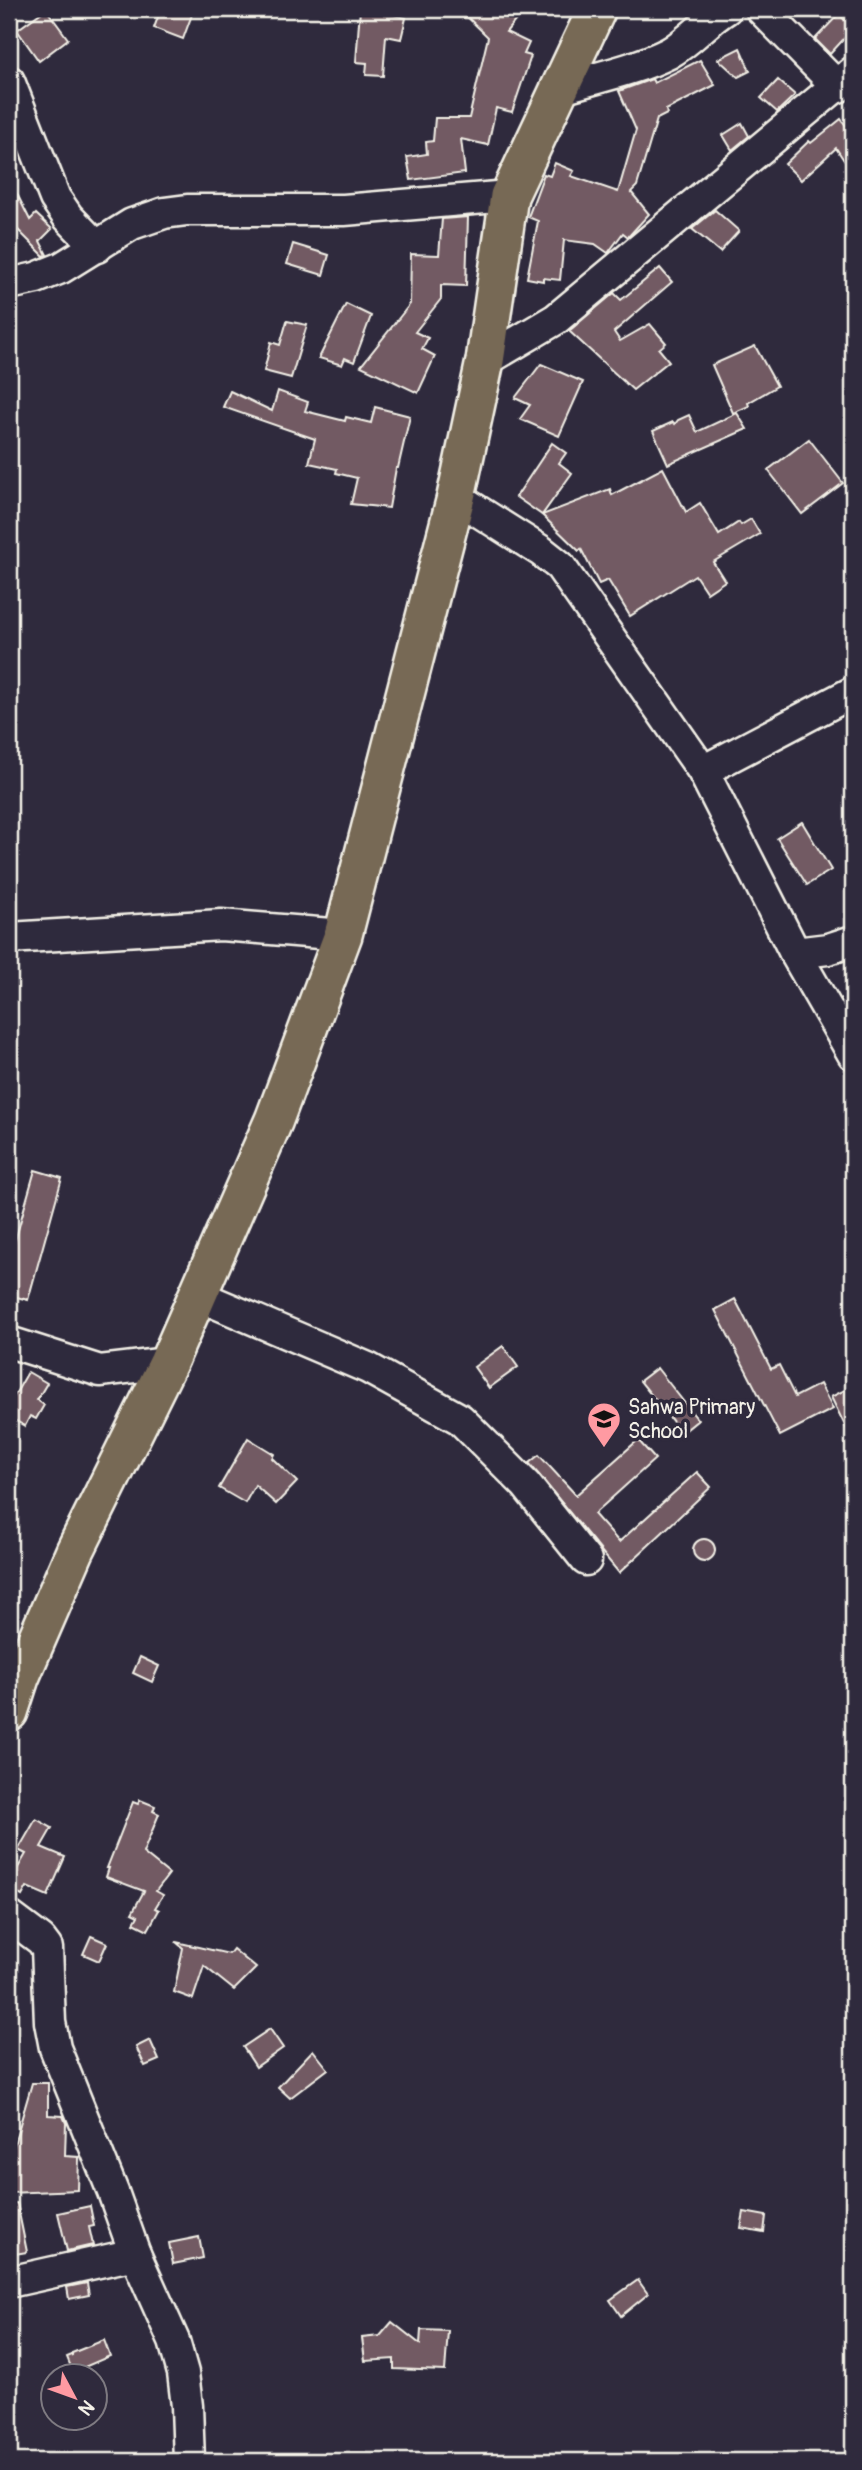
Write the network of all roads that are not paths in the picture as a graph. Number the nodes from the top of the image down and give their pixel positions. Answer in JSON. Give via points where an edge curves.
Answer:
{"nodes":[{"id":1,"x":726,"y":9,"type":"edge"},
{"id":2,"x":761,"y":9,"type":"edge"},
{"id":3,"x":587,"y":12,"type":"edge"},
{"id":4,"x":845,"y":80,"type":"edge"},
{"id":5,"x":9,"y":81,"type":"edge"},
{"id":6,"x":558,"y":89,"type":"junction"},
{"id":7,"x":509,"y":197,"type":"junction"},
{"id":8,"x":97,"y":247,"type":"junction"},
{"id":9,"x":9,"y":284,"type":"edge"},
{"id":10,"x":485,"y":361,"type":"junction"},
{"id":11,"x":456,"y":497,"type":"junction"},
{"id":12,"x":853,"y":692,"type":"edge"},
{"id":13,"x":703,"y":771,"type":"junction"},
{"id":14,"x":343,"y":935,"type":"junction"},
{"id":15,"x":9,"y":937,"type":"edge"},
{"id":16,"x":853,"y":940,"type":"edge"},
{"id":17,"x":795,"y":953,"type":"junction"},
{"id":18,"x":853,"y":1054,"type":"edge"},
{"id":19,"x":197,"y":1295,"type":"junction"},
{"id":20,"x":9,"y":1342,"type":"edge"},
{"id":21,"x":168,"y":1363,"type":"junction"},
{"id":22,"x":586,"y":1560,"type":"dead end"},
{"id":23,"x":9,"y":1712,"type":"edge"},
{"id":24,"x":9,"y":1916,"type":"edge"},
{"id":25,"x":135,"y":2254,"type":"junction"},
{"id":26,"x":9,"y":2282,"type":"edge"},
{"id":27,"x":189,"y":2461,"type":"edge"}],
"edges":[{"from":1,"to":6,"type":"street","via":[[669,52]]},
{"from":2,"to":4,"type":"street"},
{"from":3,"to":6,"type":"main road"},
{"from":4,"to":10,"type":"street","via":[[556,319]]},
{"from":5,"to":8,"type":"street","via":[[55,198]]},
{"from":6,"to":7,"type":"main road"},
{"from":7,"to":8,"type":"street","via":[[344,210],[187,210],[132,224]]},
{"from":7,"to":10,"type":"main road"},
{"from":8,"to":9,"type":"street","via":[[61,268]]},
{"from":10,"to":11,"type":"main road"},
{"from":11,"to":13,"type":"street","via":[[560,566]]},
{"from":11,"to":14,"type":"main road"},
{"from":12,"to":13,"type":"street"},
{"from":13,"to":17,"type":"street"},
{"from":14,"to":15,"type":"street","via":[[221,925]]},
{"from":14,"to":19,"type":"main road","via":[[274,1121]]},
{"from":16,"to":17,"type":"street"},
{"from":17,"to":18,"type":"street"},
{"from":19,"to":21,"type":"main road"},
{"from":19,"to":22,"type":"street","via":[[368,1368],[460,1419],[526,1485]]},
{"from":20,"to":21,"type":"street","via":[[100,1371]]},
{"from":21,"to":23,"type":"main road","via":[[75,1551]]},
{"from":24,"to":25,"type":"street","via":[[47,1948],[55,2048]]},
{"from":25,"to":26,"type":"street"},
{"from":25,"to":27,"type":"street","via":[[174,2341],[183,2373]]}]}
